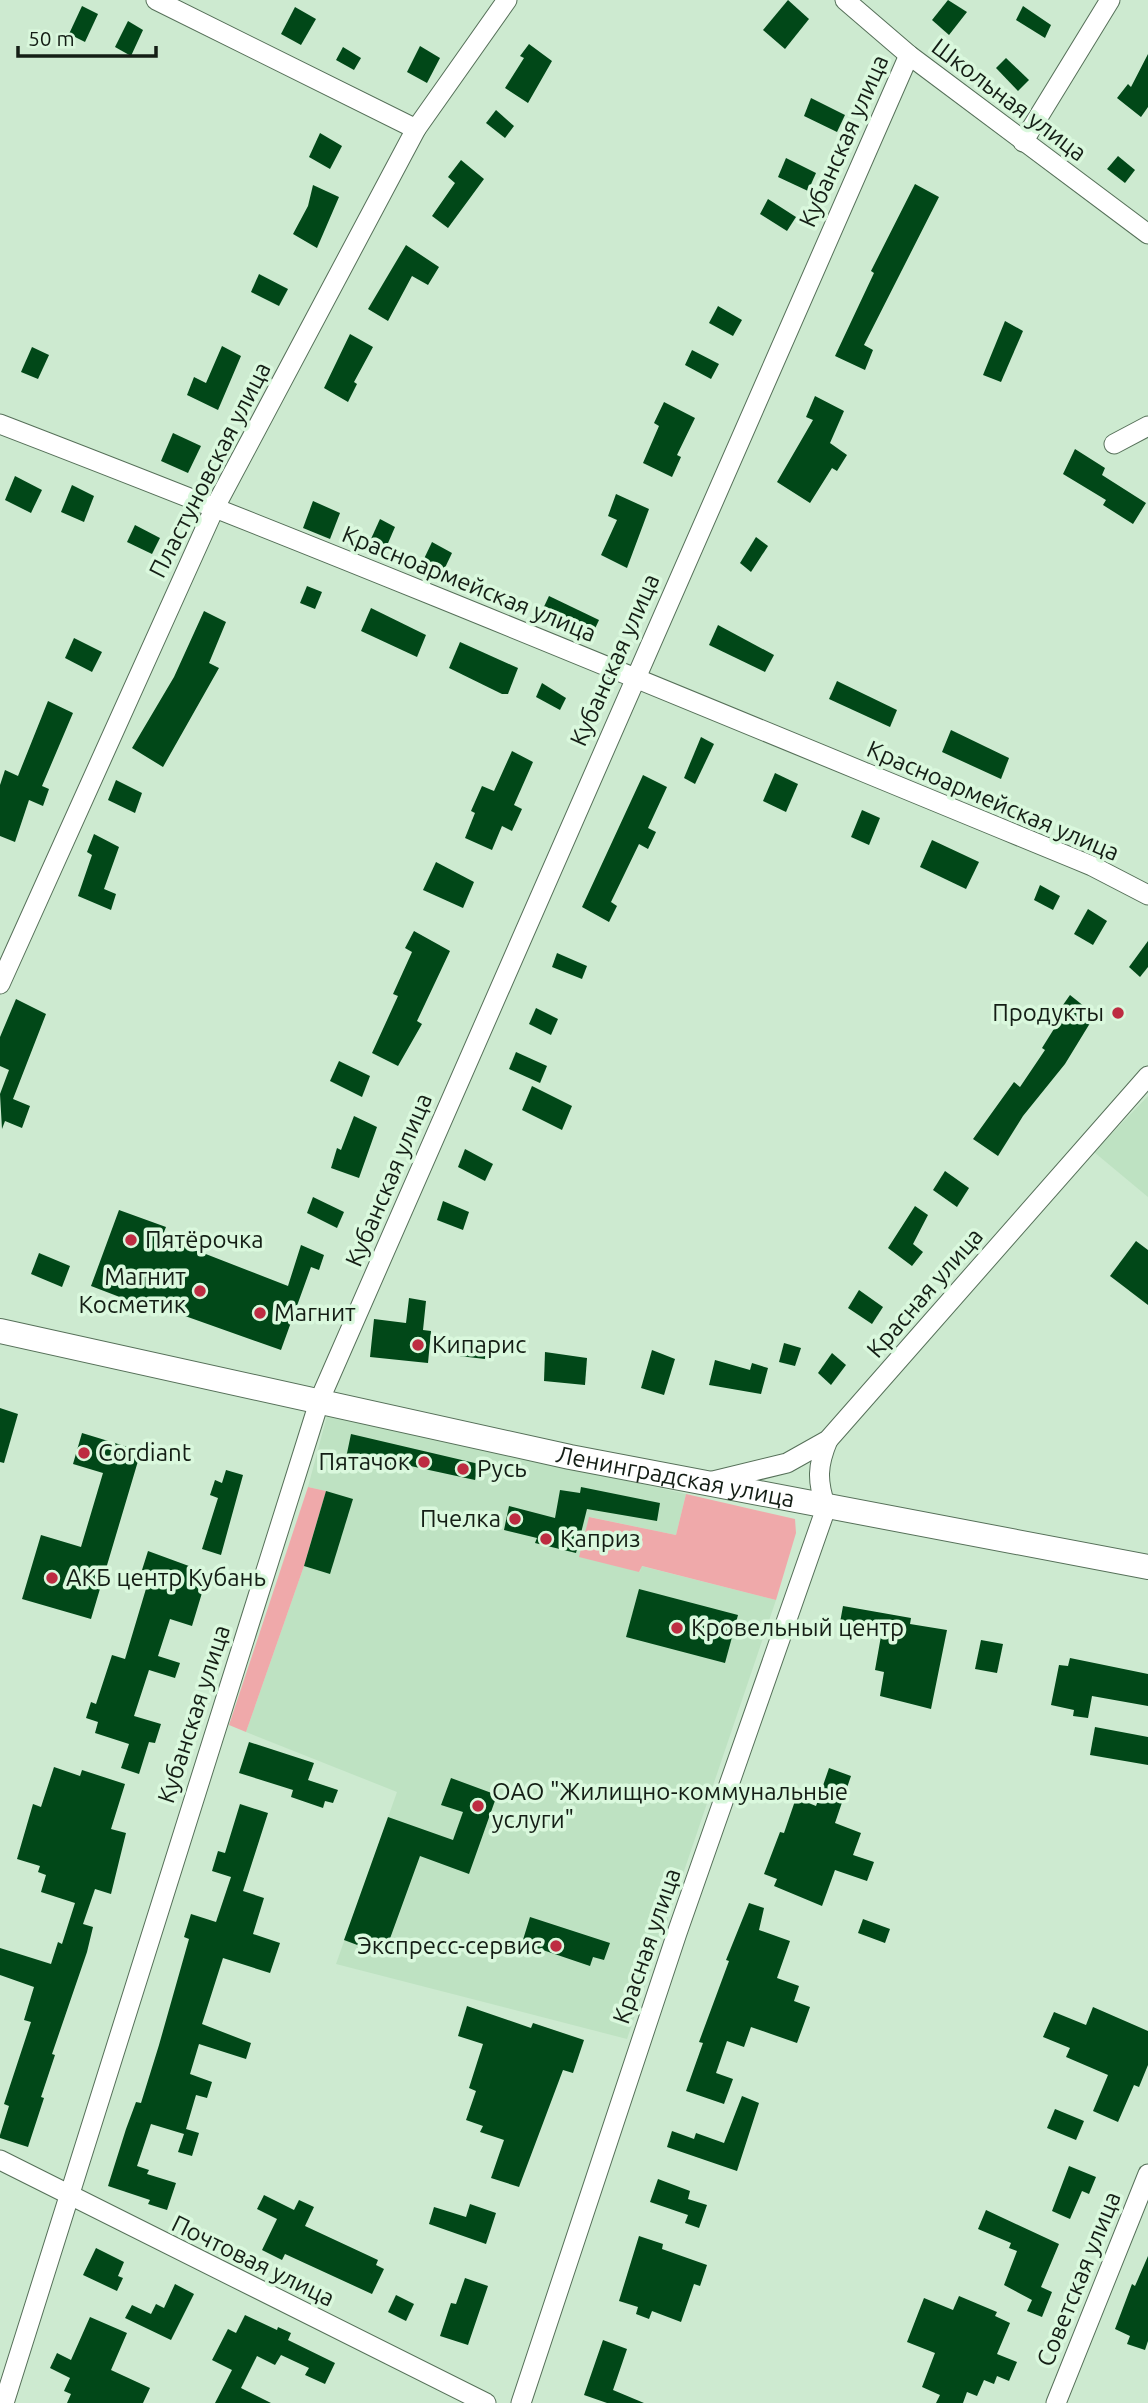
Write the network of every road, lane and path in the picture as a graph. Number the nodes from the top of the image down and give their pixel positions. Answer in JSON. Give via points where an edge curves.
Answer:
{"nodes":[{"id":1,"x":156,"y":0,"type":"edge"},
{"id":2,"x":507,"y":0,"type":"edge"},
{"id":3,"x":845,"y":0,"type":"edge"},
{"id":4,"x":1110,"y":0,"type":"edge"},
{"id":5,"x":909,"y":55,"type":"junction"},
{"id":6,"x":416,"y":129,"type":"junction"},
{"id":7,"x":1023,"y":142,"type":"junction"},
{"id":8,"x":1148,"y":234,"type":"edge"},
{"id":9,"x":0,"y":424,"type":"edge"},
{"id":10,"x":1148,"y":426,"type":"edge"},
{"id":11,"x":1114,"y":444,"type":"dead end"},
{"id":12,"x":215,"y":507,"type":"junction"},
{"id":13,"x":634,"y":678,"type":"junction"},
{"id":14,"x":1148,"y":895,"type":"edge"},
{"id":15,"x":0,"y":984,"type":"edge"},
{"id":16,"x":1148,"y":1076,"type":"edge"},
{"id":17,"x":0,"y":1331,"type":"edge"},
{"id":18,"x":320,"y":1399,"type":"junction"},
{"id":19,"x":828,"y":1440,"type":"junction"},
{"id":20,"x":701,"y":1483,"type":"junction"},
{"id":21,"x":826,"y":1508,"type":"junction"},
{"id":22,"x":1148,"y":1567,"type":"edge"},
{"id":23,"x":0,"y":2161,"type":"edge"},
{"id":24,"x":1148,"y":2174,"type":"edge"},
{"id":25,"x":67,"y":2196,"type":"junction"},
{"id":26,"x":4,"y":2403,"type":"edge"},
{"id":27,"x":486,"y":2403,"type":"edge"},
{"id":28,"x":521,"y":2403,"type":"edge"},
{"id":29,"x":1056,"y":2403,"type":"edge"}],
"edges":[{"from":1,"to":6,"type":"street"},
{"from":2,"to":6,"type":"street","name":"Пластуновская улица"},
{"from":3,"to":5,"type":"street","name":"Школьная улица"},
{"from":4,"to":7,"type":"street"},
{"from":5,"to":7,"type":"street","name":"Школьная улица"},
{"from":5,"to":13,"type":"street","name":"Кубанская улица"},
{"from":6,"to":12,"type":"street","name":"Пластуновская улица"},
{"from":7,"to":8,"type":"street","name":"Школьная улица"},
{"from":9,"to":12,"type":"street","name":"Красноармейская улица"},
{"from":10,"to":11,"type":"street"},
{"from":12,"to":13,"type":"street","name":"Красноармейская улица"},
{"from":12,"to":15,"type":"street","name":"Пластуновская улица"},
{"from":13,"to":14,"type":"street","name":"Красноармейская улица","via":[[1092,866]]},
{"from":13,"to":18,"type":"street","name":"Кубанская улица"},
{"from":16,"to":19,"type":"street","name":"Красная улица"},
{"from":17,"to":18,"type":"main road","name":"Ленинградская улица"},
{"from":18,"to":20,"type":"main road","name":"Ленинградская улица"},
{"from":18,"to":25,"type":"street","name":"Кубанская улица"},
{"from":19,"to":20,"type":"street","name":"Красная улица","via":[[787,1463]]},
{"from":19,"to":21,"type":"street","via":[[818,1477]]},
{"from":20,"to":21,"type":"main road","name":"Ленинградская улица"},
{"from":21,"to":22,"type":"main road","name":"Ленинградская улица"},
{"from":21,"to":28,"type":"street","name":"Красная улица","via":[[677,1933]]},
{"from":23,"to":25,"type":"street","name":"Почтовая улица"},
{"from":24,"to":29,"type":"street","name":"Советская улица"},
{"from":25,"to":26,"type":"street","name":"Кубанская улица"},
{"from":25,"to":27,"type":"street","name":"Почтовая улица"}]}
